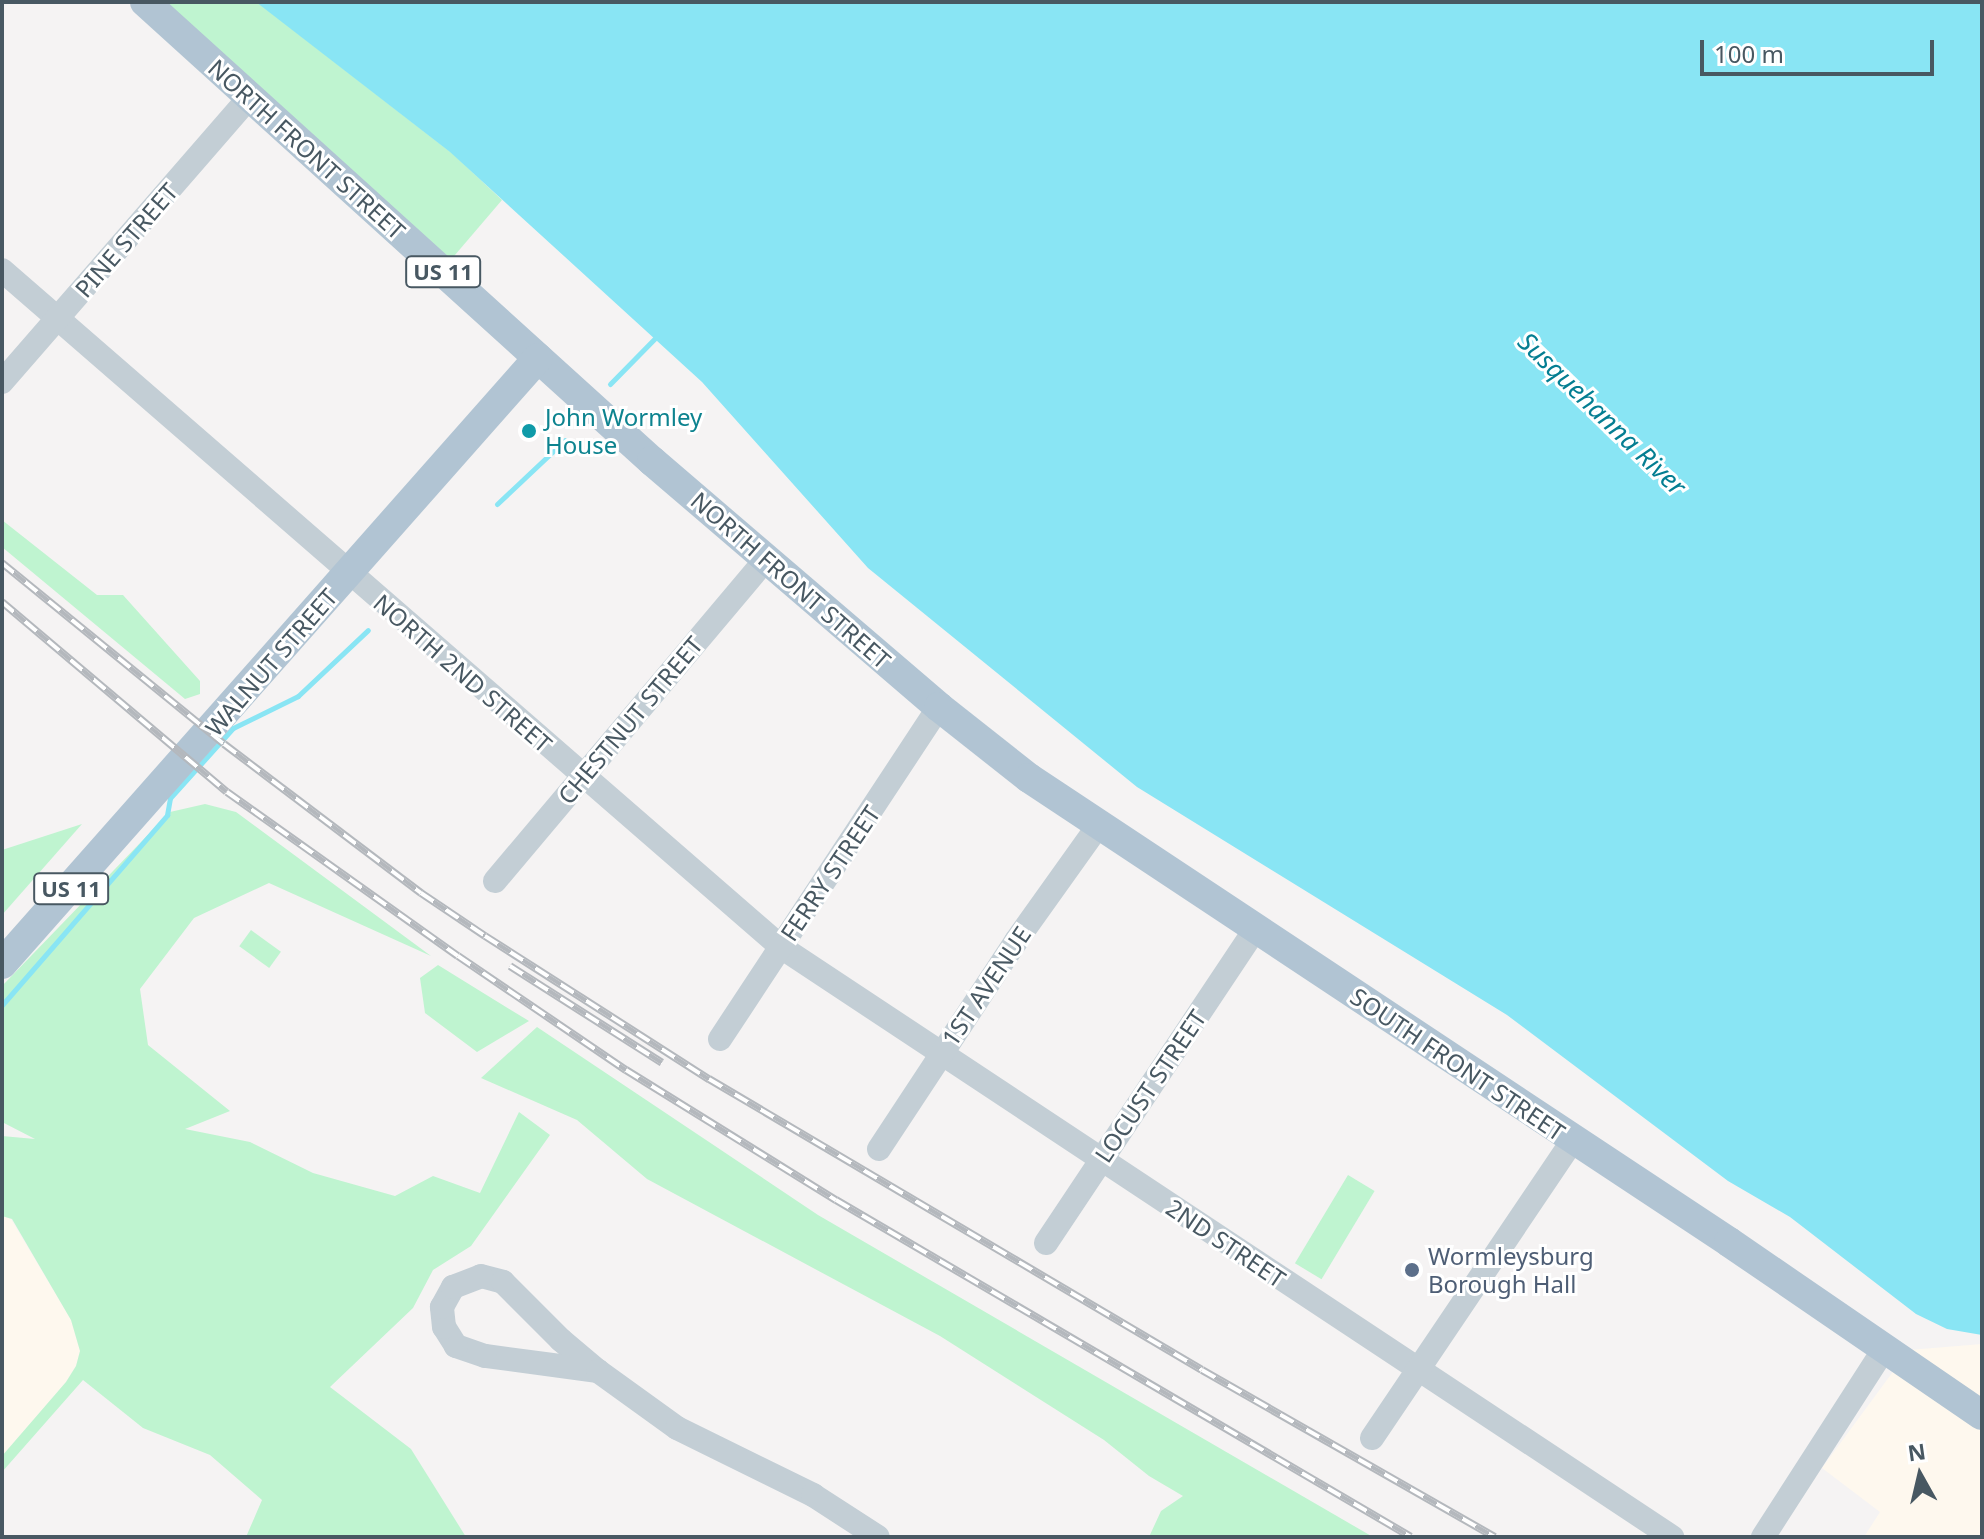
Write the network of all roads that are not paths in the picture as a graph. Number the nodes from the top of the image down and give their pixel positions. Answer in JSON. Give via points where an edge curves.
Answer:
{"nodes":[{"id":1,"x":145,"y":2,"type":"edge"},
{"id":2,"x":250,"y":97,"type":"junction"},
{"id":3,"x":2,"y":270,"type":"edge"},
{"id":4,"x":55,"y":319,"type":"junction"},
{"id":5,"x":538,"y":358,"type":"junction"},
{"id":6,"x":2,"y":382,"type":"edge"},
{"id":7,"x":765,"y":560,"type":"junction"},
{"id":8,"x":348,"y":573,"type":"junction"},
{"id":9,"x":939,"y":707,"type":"junction"},
{"id":10,"x":582,"y":776,"type":"junction"},
{"id":11,"x":1098,"y":826,"type":"junction"},
{"id":12,"x":495,"y":881,"type":"dead end"},
{"id":13,"x":1255,"y":930,"type":"junction"},
{"id":14,"x":781,"y":947,"type":"junction"},
{"id":15,"x":2,"y":964,"type":"edge"},
{"id":16,"x":720,"y":1039,"type":"dead end"},
{"id":17,"x":940,"y":1053,"type":"junction"},
{"id":18,"x":1573,"y":1140,"type":"junction"},
{"id":19,"x":879,"y":1149,"type":"dead end"},
{"id":20,"x":1100,"y":1160,"type":"junction"},
{"id":21,"x":1046,"y":1243,"type":"dead end"},
{"id":22,"x":1885,"y":1348,"type":"junction"},
{"id":23,"x":1417,"y":1369,"type":"junction"},
{"id":24,"x":598,"y":1371,"type":"junction"},
{"id":25,"x":1982,"y":1415,"type":"edge"},
{"id":26,"x":1372,"y":1438,"type":"dead end"},
{"id":27,"x":878,"y":1537,"type":"edge"},
{"id":28,"x":1672,"y":1537,"type":"edge"},
{"id":29,"x":1763,"y":1537,"type":"edge"}],
"edges":[{"from":1,"to":2,"type":"main road","name":"NORTH FRONT STREET","number":"US 11"},
{"from":2,"to":4,"type":"street","name":"PINE STREET"},
{"from":2,"to":5,"type":"main road","name":"NORTH FRONT STREET","number":"US 11"},
{"from":3,"to":4,"type":"street","name":"NORTH 2ND STREET"},
{"from":4,"to":6,"type":"street","name":"PINE STREET"},
{"from":4,"to":8,"type":"street","name":"NORTH 2ND STREET"},
{"from":5,"to":7,"type":"main road","name":"NORTH FRONT STREET"},
{"from":5,"to":8,"type":"main road","name":"WALNUT STREET","number":"US 11"},
{"from":7,"to":9,"type":"main road","name":"NORTH FRONT STREET"},
{"from":7,"to":10,"type":"street","name":"CHESTNUT STREET"},
{"from":8,"to":10,"type":"street","name":"NORTH 2ND STREET"},
{"from":8,"to":15,"type":"main road","name":"WALNUT STREET","number":"US 11"},
{"from":9,"to":11,"type":"main road","name":"SOUTH FRONT STREET"},
{"from":9,"to":14,"type":"street","name":"FERRY STREET"},
{"from":10,"to":12,"type":"street","name":"CHESTNUT STREET"},
{"from":10,"to":14,"type":"street","name":"NORTH 2ND STREET"},
{"from":11,"to":13,"type":"main road","name":"SOUTH FRONT STREET"},
{"from":11,"to":17,"type":"street","name":"1ST AVENUE"},
{"from":13,"to":18,"type":"main road","name":"SOUTH FRONT STREET"},
{"from":13,"to":20,"type":"street","name":"LOCUST STREET"},
{"from":14,"to":16,"type":"street","name":"FERRY STREET"},
{"from":14,"to":17,"type":"street","name":"2ND STREET"},
{"from":17,"to":19,"type":"street","name":"1ST AVENUE"},
{"from":17,"to":20,"type":"street","name":"2ND STREET"},
{"from":18,"to":22,"type":"main road","name":"SOUTH FRONT STREET"},
{"from":18,"to":23,"type":"street"},
{"from":20,"to":21,"type":"street","name":"LOCUST STREET"},
{"from":20,"to":23,"type":"street","name":"2ND STREET"},
{"from":22,"to":25,"type":"main road","name":"SOUTH FRONT STREET"},
{"from":22,"to":29,"type":"street"},
{"from":23,"to":26,"type":"street"},
{"from":23,"to":28,"type":"street","name":"2ND STREET"},
{"from":24,"to":24,"type":"street","via":[[463,1350],[444,1327],[442,1307],[463,1280],[493,1277]]},
{"from":24,"to":27,"type":"street","via":[[662,1419],[813,1495]]}]}
